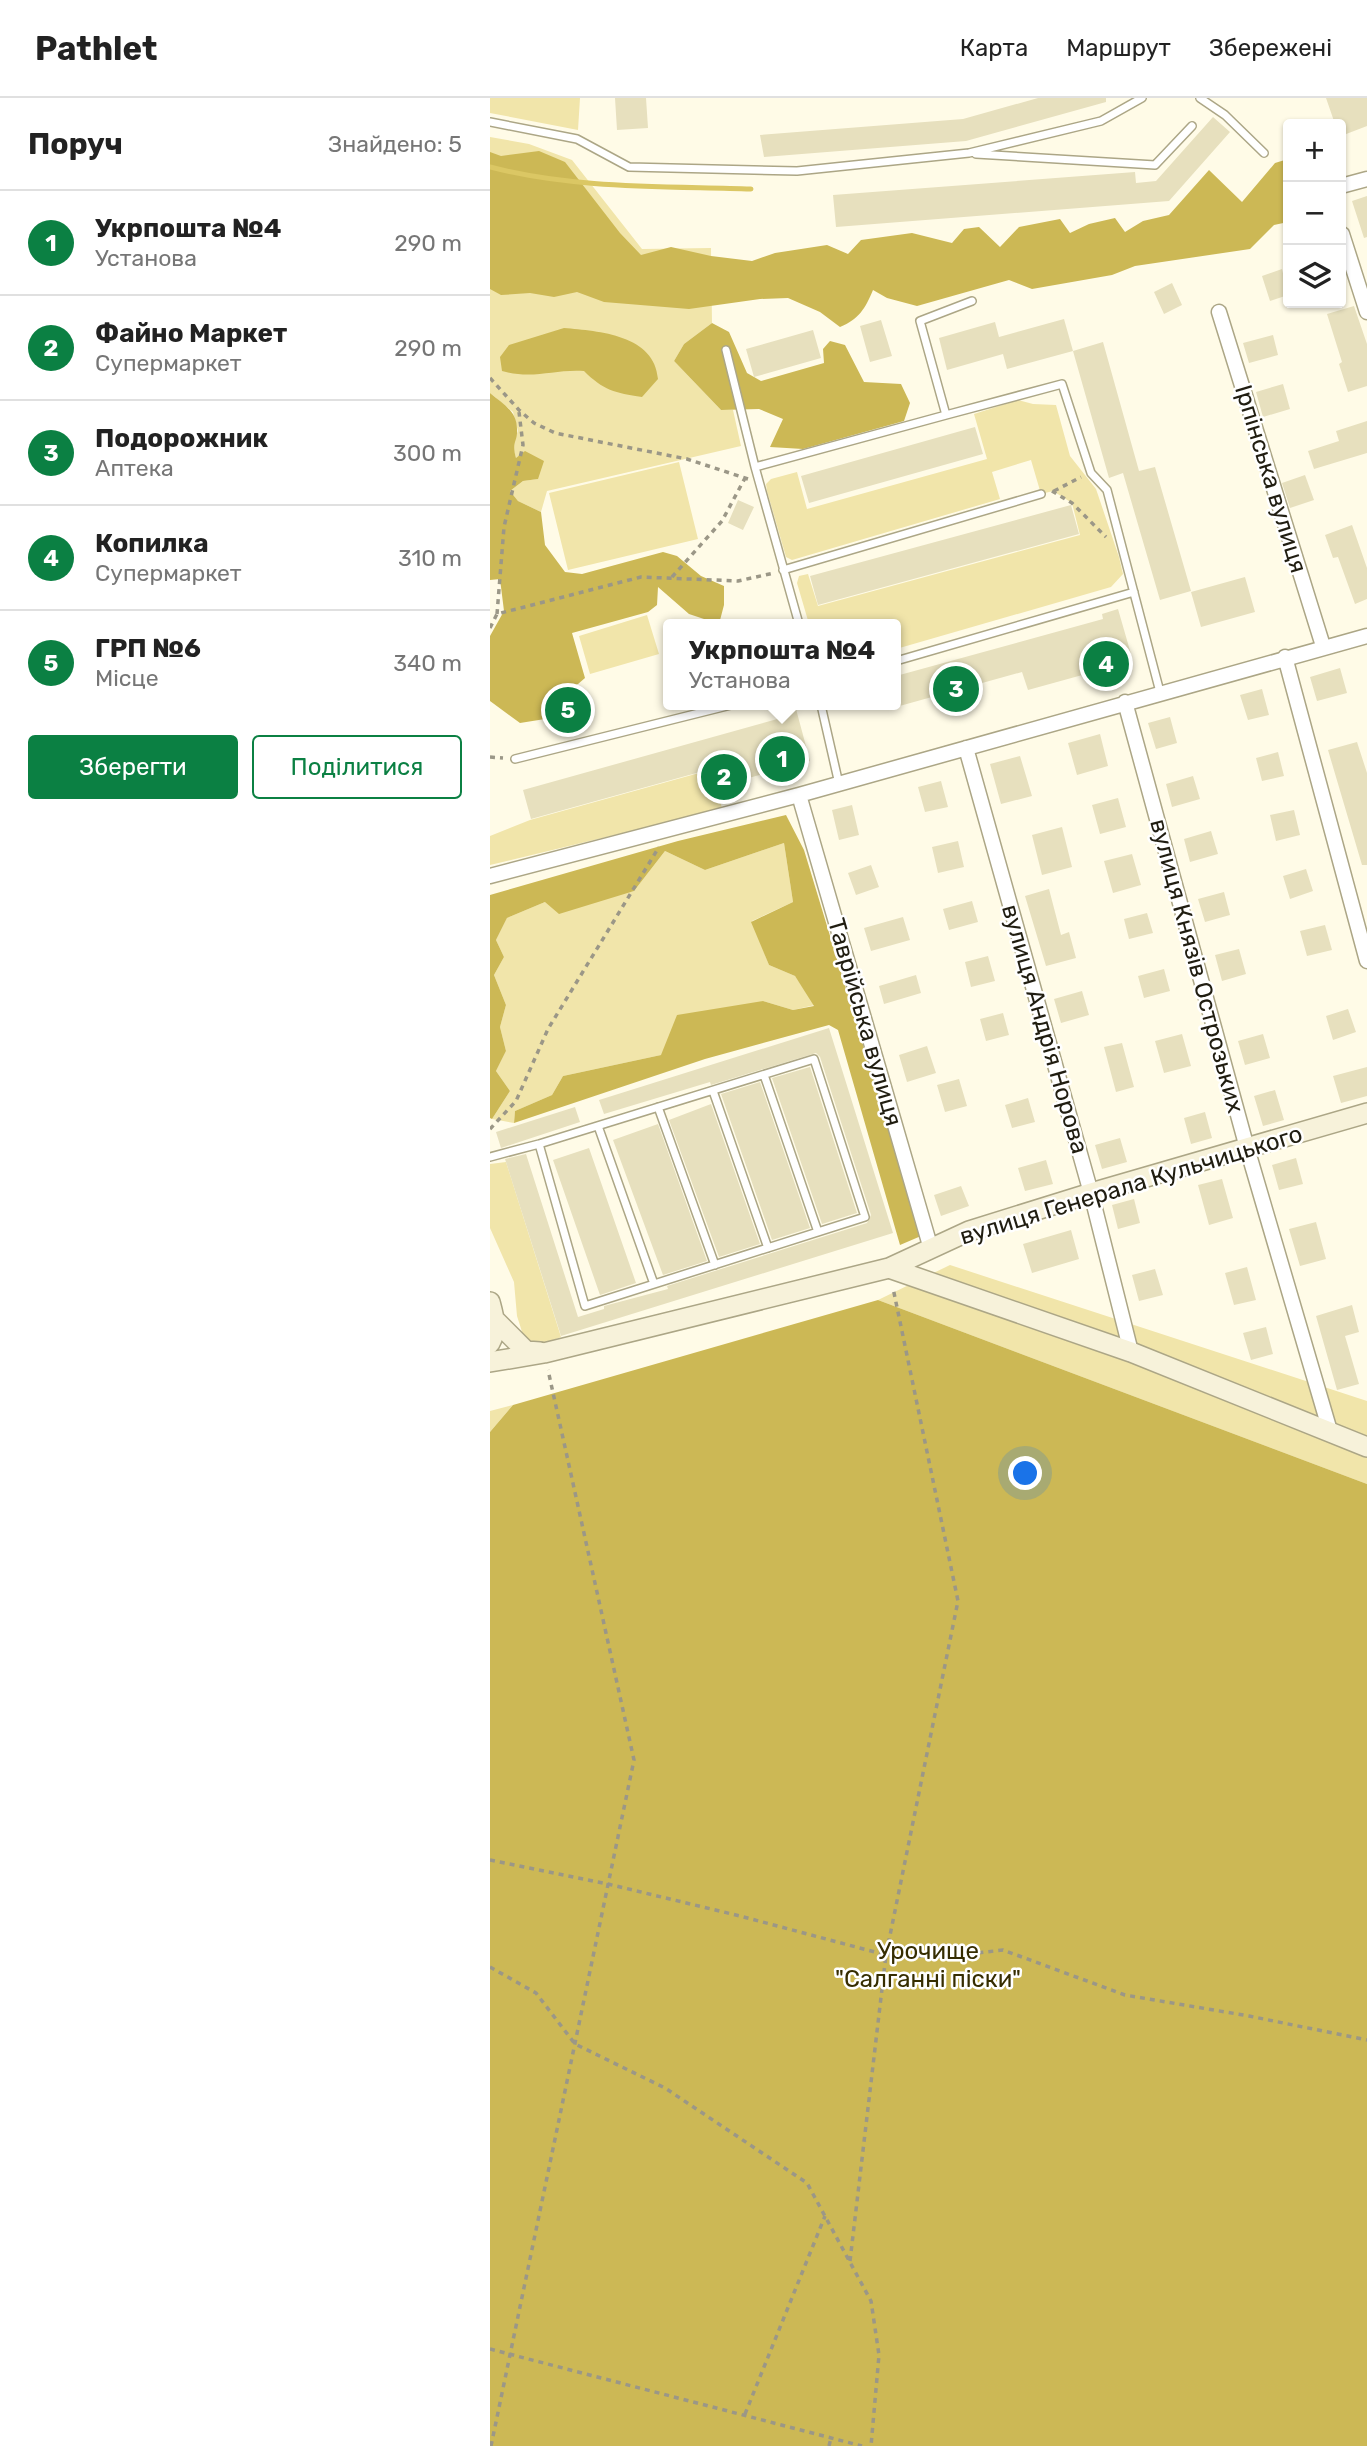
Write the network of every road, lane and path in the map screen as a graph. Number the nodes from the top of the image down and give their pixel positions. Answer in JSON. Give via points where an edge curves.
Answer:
{"nodes":[{"id":1,"x":1142,"y":98,"type":"edge"},
{"id":2,"x":1200,"y":98,"type":"edge"},
{"id":3,"x":490,"y":122,"type":"edge"},
{"id":4,"x":1192,"y":126,"type":"dead end"},
{"id":5,"x":969,"y":153,"type":"junction"},
{"id":6,"x":1264,"y":153,"type":"dead end"},
{"id":7,"x":1367,"y":179,"type":"edge"},
{"id":8,"x":1346,"y":185,"type":"edge"},
{"id":9,"x":1346,"y":245,"type":"edge"},
{"id":10,"x":972,"y":301,"type":"dead end"},
{"id":11,"x":1219,"y":312,"type":"dead end"},
{"id":12,"x":1367,"y":312,"type":"edge"},
{"id":13,"x":726,"y":349,"type":"dead end"},
{"id":14,"x":490,"y":378,"type":"edge"},
{"id":15,"x":519,"y":410,"type":"junction"},
{"id":16,"x":946,"y":415,"type":"junction"},
{"id":17,"x":755,"y":467,"type":"junction"},
{"id":18,"x":1091,"y":473,"type":"junction"},
{"id":19,"x":745,"y":478,"type":"junction"},
{"id":20,"x":759,"y":483,"type":"junction"},
{"id":21,"x":1052,"y":491,"type":"junction"},
{"id":22,"x":1041,"y":494,"type":"joint"},
{"id":23,"x":1125,"y":556,"type":"junction"},
{"id":24,"x":783,"y":570,"type":"junction"},
{"id":25,"x":672,"y":578,"type":"junction"},
{"id":26,"x":1134,"y":592,"type":"junction"},
{"id":27,"x":497,"y":614,"type":"junction"},
{"id":28,"x":798,"y":619,"type":"edge"},
{"id":29,"x":490,"y":628,"type":"edge"},
{"id":30,"x":1367,"y":636,"type":"edge"},
{"id":31,"x":1323,"y":646,"type":"junction"},
{"id":32,"x":1285,"y":657,"type":"junction"},
{"id":33,"x":901,"y":659,"type":"edge"},
{"id":34,"x":1160,"y":692,"type":"junction"},
{"id":35,"x":1125,"y":702,"type":"junction"},
{"id":36,"x":711,"y":710,"type":"edge"},
{"id":37,"x":822,"y":710,"type":"edge"},
{"id":38,"x":966,"y":748,"type":"junction"},
{"id":39,"x":515,"y":759,"type":"dead end"},
{"id":40,"x":839,"y":784,"type":"junction"},
{"id":41,"x":799,"y":795,"type":"junction"},
{"id":42,"x":670,"y":829,"type":"junction"},
{"id":43,"x":490,"y":876,"type":"edge"},
{"id":44,"x":1367,"y":961,"type":"edge"},
{"id":45,"x":764,"y":1075,"type":"junction"},
{"id":46,"x":713,"y":1091,"type":"junction"},
{"id":47,"x":658,"y":1107,"type":"junction"},
{"id":48,"x":1367,"y":1113,"type":"edge"},
{"id":49,"x":598,"y":1126,"type":"junction"},
{"id":50,"x":490,"y":1129,"type":"edge"},
{"id":51,"x":539,"y":1144,"type":"junction"},
{"id":52,"x":1247,"y":1148,"type":"junction"},
{"id":53,"x":490,"y":1157,"type":"edge"},
{"id":54,"x":1091,"y":1193,"type":"junction"},
{"id":55,"x":818,"y":1232,"type":"junction"},
{"id":56,"x":768,"y":1248,"type":"junction"},
{"id":57,"x":931,"y":1249,"type":"junction"},
{"id":58,"x":715,"y":1265,"type":"junction"},
{"id":59,"x":889,"y":1268,"type":"junction"},
{"id":60,"x":654,"y":1284,"type":"junction"},
{"id":61,"x":493,"y":1312,"type":"edge"},
{"id":62,"x":490,"y":1343,"type":"edge"},
{"id":63,"x":1131,"y":1352,"type":"junction"},
{"id":64,"x":544,"y":1353,"type":"junction"},
{"id":65,"x":490,"y":1362,"type":"edge"},
{"id":66,"x":1330,"y":1431,"type":"junction"},
{"id":67,"x":1367,"y":1447,"type":"edge"},
{"id":68,"x":490,"y":1860,"type":"edge"},
{"id":69,"x":608,"y":1884,"type":"junction"},
{"id":70,"x":886,"y":1955,"type":"junction"},
{"id":71,"x":490,"y":1967,"type":"edge"},
{"id":72,"x":1367,"y":2040,"type":"edge"},
{"id":73,"x":575,"y":2044,"type":"junction"},
{"id":74,"x":825,"y":2216,"type":"junction"},
{"id":75,"x":850,"y":2261,"type":"junction"},
{"id":76,"x":490,"y":2349,"type":"edge"},
{"id":77,"x":510,"y":2355,"type":"junction"},
{"id":78,"x":745,"y":2414,"type":"junction"},
{"id":79,"x":831,"y":2438,"type":"junction"},
{"id":80,"x":492,"y":2446,"type":"edge"},
{"id":81,"x":829,"y":2446,"type":"edge"},
{"id":82,"x":862,"y":2446,"type":"edge"},
{"id":83,"x":871,"y":2446,"type":"edge"}],
"edges":[{"from":1,"to":5,"type":"lane","via":[[1101,121]]},
{"from":2,"to":6,"type":"lane"},
{"from":3,"to":5,"type":"lane","via":[[577,139],[629,167],[797,171]]},
{"from":4,"to":5,"type":"lane","via":[[1155,165]]},
{"from":7,"to":8,"type":"street"},
{"from":9,"to":12,"type":"street"},
{"from":10,"to":16,"type":"lane","via":[[920,321]]},
{"from":11,"to":31,"type":"street","name":"Ірпінська вулиця"},
{"from":13,"to":17,"type":"lane"},
{"from":14,"to":15,"type":"path"},
{"from":15,"to":19,"type":"path","via":[[555,433],[687,458]]},
{"from":15,"to":27,"type":"path","via":[[523,445],[504,527]]},
{"from":16,"to":17,"type":"lane"},
{"from":16,"to":18,"type":"lane","via":[[1062,384]]},
{"from":17,"to":20,"type":"lane"},
{"from":18,"to":21,"type":"path"},
{"from":18,"to":23,"type":"lane","via":[[1107,490]]},
{"from":19,"to":20,"type":"path"},
{"from":19,"to":25,"type":"path","via":[[722,521]]},
{"from":20,"to":24,"type":"lane"},
{"from":21,"to":22,"type":"path"},
{"from":21,"to":23,"type":"path","via":[[1072,503]]},
{"from":22,"to":24,"type":"lane"},
{"from":23,"to":26,"type":"lane"},
{"from":24,"to":25,"type":"path","via":[[738,581]]},
{"from":24,"to":28,"type":"lane"},
{"from":25,"to":27,"type":"path","via":[[640,577]]},
{"from":26,"to":33,"type":"lane"},
{"from":26,"to":34,"type":"lane"},
{"from":27,"to":29,"type":"path"},
{"from":30,"to":31,"type":"street"},
{"from":31,"to":32,"type":"street"},
{"from":32,"to":34,"type":"street"},
{"from":32,"to":44,"type":"street"},
{"from":34,"to":35,"type":"street"},
{"from":35,"to":38,"type":"street"},
{"from":35,"to":52,"type":"street","name":"вулиця Князів Острозьких"},
{"from":36,"to":39,"type":"lane"},
{"from":37,"to":40,"type":"lane"},
{"from":38,"to":40,"type":"street"},
{"from":38,"to":54,"type":"street","name":"вулиця Андрія Норова"},
{"from":40,"to":41,"type":"street"},
{"from":41,"to":42,"type":"street"},
{"from":41,"to":57,"type":"street","name":"Таврійська вулиця"},
{"from":42,"to":43,"type":"street"},
{"from":42,"to":50,"type":"path","via":[[548,1028],[516,1101]]},
{"from":45,"to":46,"type":"lane"},
{"from":45,"to":55,"type":"lane"},
{"from":45,"to":55,"type":"lane","via":[[814,1059],[865,1217]]},
{"from":46,"to":47,"type":"lane"},
{"from":46,"to":56,"type":"lane"},
{"from":47,"to":49,"type":"lane"},
{"from":47,"to":58,"type":"lane"},
{"from":48,"to":52,"type":"street","name":"вулиця Генерала Кульчицького"},
{"from":49,"to":51,"type":"lane"},
{"from":49,"to":60,"type":"lane"},
{"from":51,"to":53,"type":"lane"},
{"from":51,"to":60,"type":"lane","via":[[585,1306]]},
{"from":52,"to":54,"type":"street","name":"вулиця Генерала Кульчицького"},
{"from":52,"to":66,"type":"street","name":"вулиця Князів Острозьких"},
{"from":54,"to":57,"type":"street","name":"вулиця Генерала Кульчицького","via":[[969,1231]]},
{"from":54,"to":63,"type":"street","name":"вулиця Андрія Норова"},
{"from":55,"to":56,"type":"lane"},
{"from":56,"to":58,"type":"lane"},
{"from":57,"to":59,"type":"street","name":"вулиця Генерала Кульчицького"},
{"from":58,"to":60,"type":"lane"},
{"from":59,"to":63,"type":"street"},
{"from":59,"to":64,"type":"street","name":"вулиця Генерала Кульчицького"},
{"from":59,"to":70,"type":"path","via":[[958,1601]]},
{"from":61,"to":62,"type":"street"},
{"from":61,"to":64,"type":"street","via":[[526,1351]]},
{"from":63,"to":66,"type":"street"},
{"from":64,"to":65,"type":"street","name":"вулиця Генерала Кульчицького"},
{"from":64,"to":69,"type":"path","via":[[634,1760]]},
{"from":66,"to":67,"type":"street"},
{"from":68,"to":69,"type":"path"},
{"from":69,"to":70,"type":"path"},
{"from":69,"to":73,"type":"path"},
{"from":70,"to":72,"type":"path","via":[[942,1957],[1003,1950],[1125,1995]]},
{"from":70,"to":75,"type":"path"},
{"from":71,"to":73,"type":"path","via":[[536,1993]]},
{"from":73,"to":74,"type":"path","via":[[665,2088],[807,2183]]},
{"from":73,"to":77,"type":"path"},
{"from":74,"to":75,"type":"path"},
{"from":74,"to":78,"type":"path"},
{"from":75,"to":83,"type":"path","via":[[871,2301],[878,2355]]},
{"from":76,"to":77,"type":"path"},
{"from":77,"to":78,"type":"path"},
{"from":77,"to":80,"type":"path"},
{"from":78,"to":79,"type":"path"},
{"from":79,"to":81,"type":"path"},
{"from":79,"to":82,"type":"path"}]}
